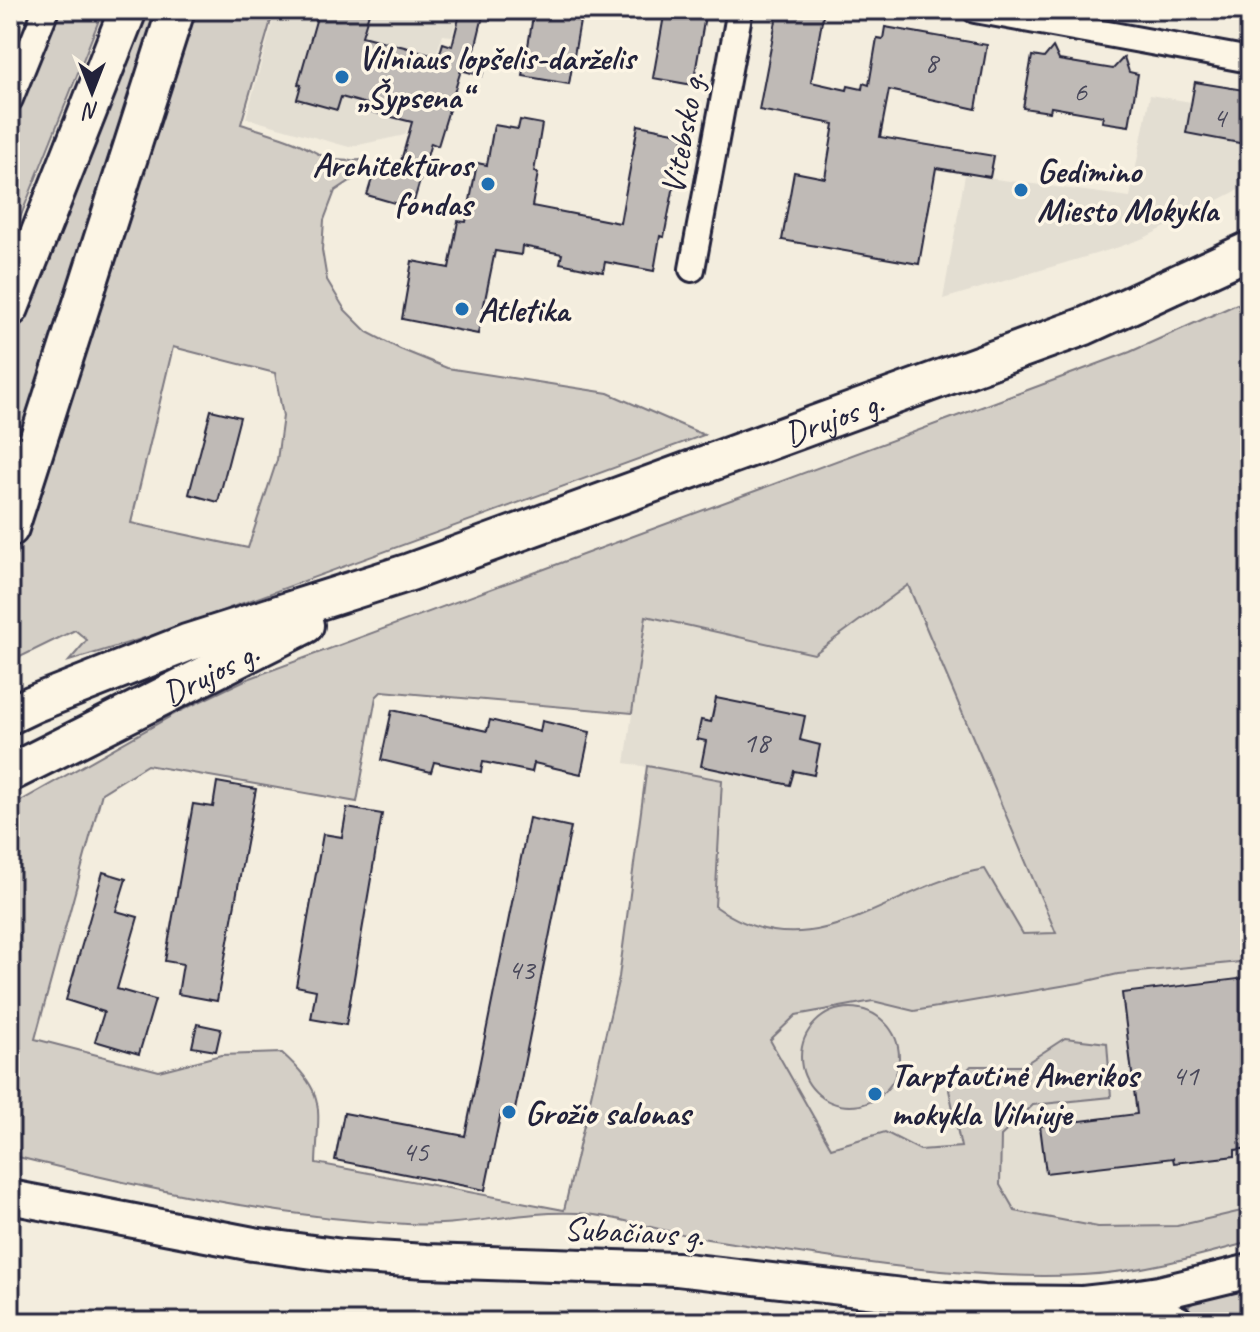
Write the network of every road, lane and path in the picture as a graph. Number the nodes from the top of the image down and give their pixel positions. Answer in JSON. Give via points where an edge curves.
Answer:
{"nodes":[{"id":1,"x":46,"y":10,"type":"edge"},
{"id":2,"x":128,"y":10,"type":"edge"},
{"id":3,"x":176,"y":10,"type":"edge"},
{"id":4,"x":740,"y":10,"type":"edge"},
{"id":5,"x":975,"y":10,"type":"edge"},
{"id":6,"x":1250,"y":60,"type":"edge"},
{"id":7,"x":10,"y":99,"type":"edge"},
{"id":8,"x":1250,"y":250,"type":"edge"},
{"id":9,"x":692,"y":269,"type":"dead end"},
{"id":10,"x":10,"y":308,"type":"edge"},
{"id":11,"x":10,"y":528,"type":"edge"},
{"id":12,"x":410,"y":572,"type":"junction"},
{"id":13,"x":22,"y":710,"type":"edge"},
{"id":14,"x":10,"y":773,"type":"edge"},
{"id":15,"x":12,"y":1197,"type":"edge"},
{"id":16,"x":1250,"y":1271,"type":"edge"},
{"id":17,"x":1083,"y":1303,"type":"junction"},
{"id":18,"x":1177,"y":1322,"type":"edge"}],
"edges":[{"from":1,"to":7,"type":"street"},
{"from":2,"to":10,"type":"main road"},
{"from":3,"to":11,"type":"main road"},
{"from":4,"to":9,"type":"street","name":"Vitebsko g."},
{"from":5,"to":6,"type":"street"},
{"from":8,"to":12,"type":"main road","name":"Drujos g.","via":[[1085,326]]},
{"from":12,"to":13,"type":"main road","name":"Drujos g.","via":[[187,643]]},
{"from":12,"to":14,"type":"main road","name":"Drujos g."},
{"from":15,"to":17,"type":"main road","name":"Subačiaus g.","via":[[343,1256],[677,1269],[911,1296]]},
{"from":16,"to":17,"type":"main road","name":"Subačiaus g.","via":[[1159,1293]]},
{"from":17,"to":18,"type":"main road"}]}
